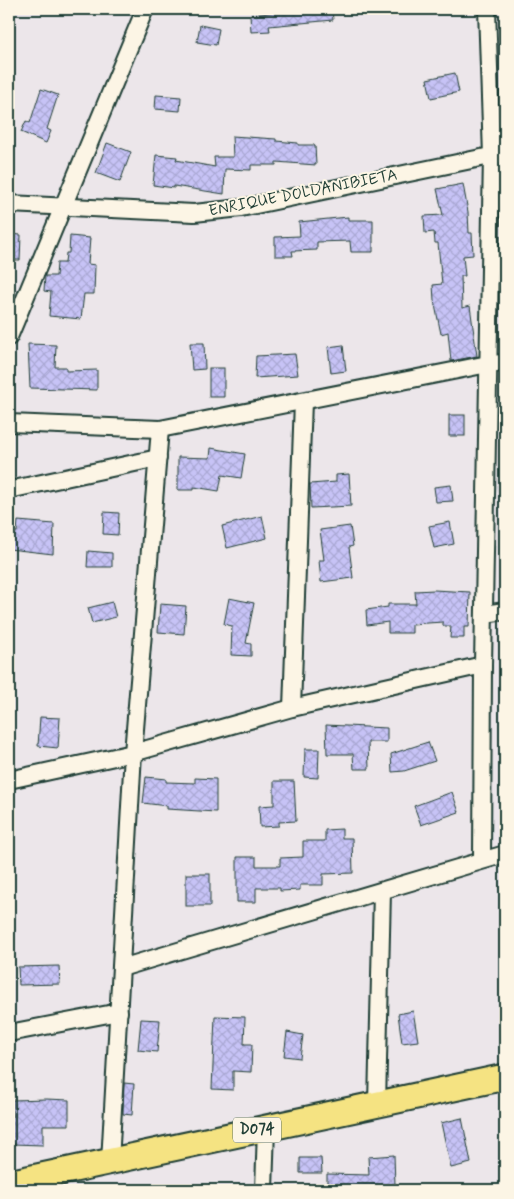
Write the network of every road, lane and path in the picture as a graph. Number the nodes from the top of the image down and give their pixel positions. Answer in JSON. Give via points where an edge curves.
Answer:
{"nodes":[{"id":1,"x":145,"y":9,"type":"edge"},
{"id":2,"x":487,"y":9,"type":"edge"},
{"id":3,"x":499,"y":155,"type":"edge"},
{"id":4,"x":9,"y":204,"type":"edge"},
{"id":5,"x":65,"y":206,"type":"junction"},
{"id":6,"x":9,"y":337,"type":"edge"},
{"id":7,"x":505,"y":362,"type":"edge"},
{"id":8,"x":488,"y":364,"type":"junction"},
{"id":9,"x":304,"y":402,"type":"junction"},
{"id":10,"x":9,"y":423,"type":"edge"},
{"id":11,"x":160,"y":429,"type":"junction"},
{"id":12,"x":158,"y":458,"type":"junction"},
{"id":13,"x":9,"y":490,"type":"edge"},
{"id":14,"x":505,"y":611,"type":"edge"},
{"id":15,"x":484,"y":614,"type":"junction"},
{"id":16,"x":482,"y":666,"type":"junction"},
{"id":17,"x":292,"y":708,"type":"junction"},
{"id":18,"x":134,"y":752,"type":"junction"},
{"id":19,"x":9,"y":780,"type":"edge"},
{"id":20,"x":505,"y":854,"type":"edge"},
{"id":21,"x":482,"y":860,"type":"junction"},
{"id":22,"x":382,"y":891,"type":"junction"},
{"id":23,"x":121,"y":968,"type":"junction"},
{"id":24,"x":119,"y":1012,"type":"junction"},
{"id":25,"x":9,"y":1033,"type":"edge"},
{"id":26,"x":505,"y":1076,"type":"edge"},
{"id":27,"x":376,"y":1104,"type":"junction"},
{"id":28,"x":266,"y":1128,"type":"junction"},
{"id":29,"x":110,"y":1162,"type":"junction"},
{"id":30,"x":9,"y":1183,"type":"edge"},
{"id":31,"x":264,"y":1190,"type":"edge"}],
"edges":[{"from":1,"to":5,"type":"street"},
{"from":2,"to":3,"type":"street"},
{"from":3,"to":5,"type":"street","name":"ENRIQUE DOLDANIBIETA","via":[[241,208],[194,213]]},
{"from":3,"to":8,"type":"street"},
{"from":4,"to":5,"type":"street","name":"ENRIQUE DOLDANIBIETA"},
{"from":5,"to":6,"type":"street"},
{"from":7,"to":8,"type":"street"},
{"from":8,"to":9,"type":"street"},
{"from":8,"to":15,"type":"street"},
{"from":9,"to":11,"type":"street"},
{"from":9,"to":17,"type":"street"},
{"from":10,"to":11,"type":"street"},
{"from":11,"to":12,"type":"street"},
{"from":12,"to":13,"type":"street"},
{"from":12,"to":18,"type":"street"},
{"from":14,"to":15,"type":"street"},
{"from":15,"to":16,"type":"street"},
{"from":16,"to":17,"type":"street"},
{"from":16,"to":21,"type":"street"},
{"from":17,"to":18,"type":"street"},
{"from":18,"to":19,"type":"street"},
{"from":18,"to":23,"type":"street"},
{"from":20,"to":21,"type":"street"},
{"from":21,"to":22,"type":"street"},
{"from":22,"to":23,"type":"street"},
{"from":22,"to":27,"type":"street"},
{"from":23,"to":24,"type":"street"},
{"from":24,"to":25,"type":"street"},
{"from":24,"to":29,"type":"street"},
{"from":26,"to":27,"type":"main road","number":"D074"},
{"from":27,"to":28,"type":"main road","number":"D074"},
{"from":28,"to":29,"type":"main road","number":"D074"},
{"from":28,"to":31,"type":"street"},
{"from":29,"to":30,"type":"main road","number":"D074"}]}
